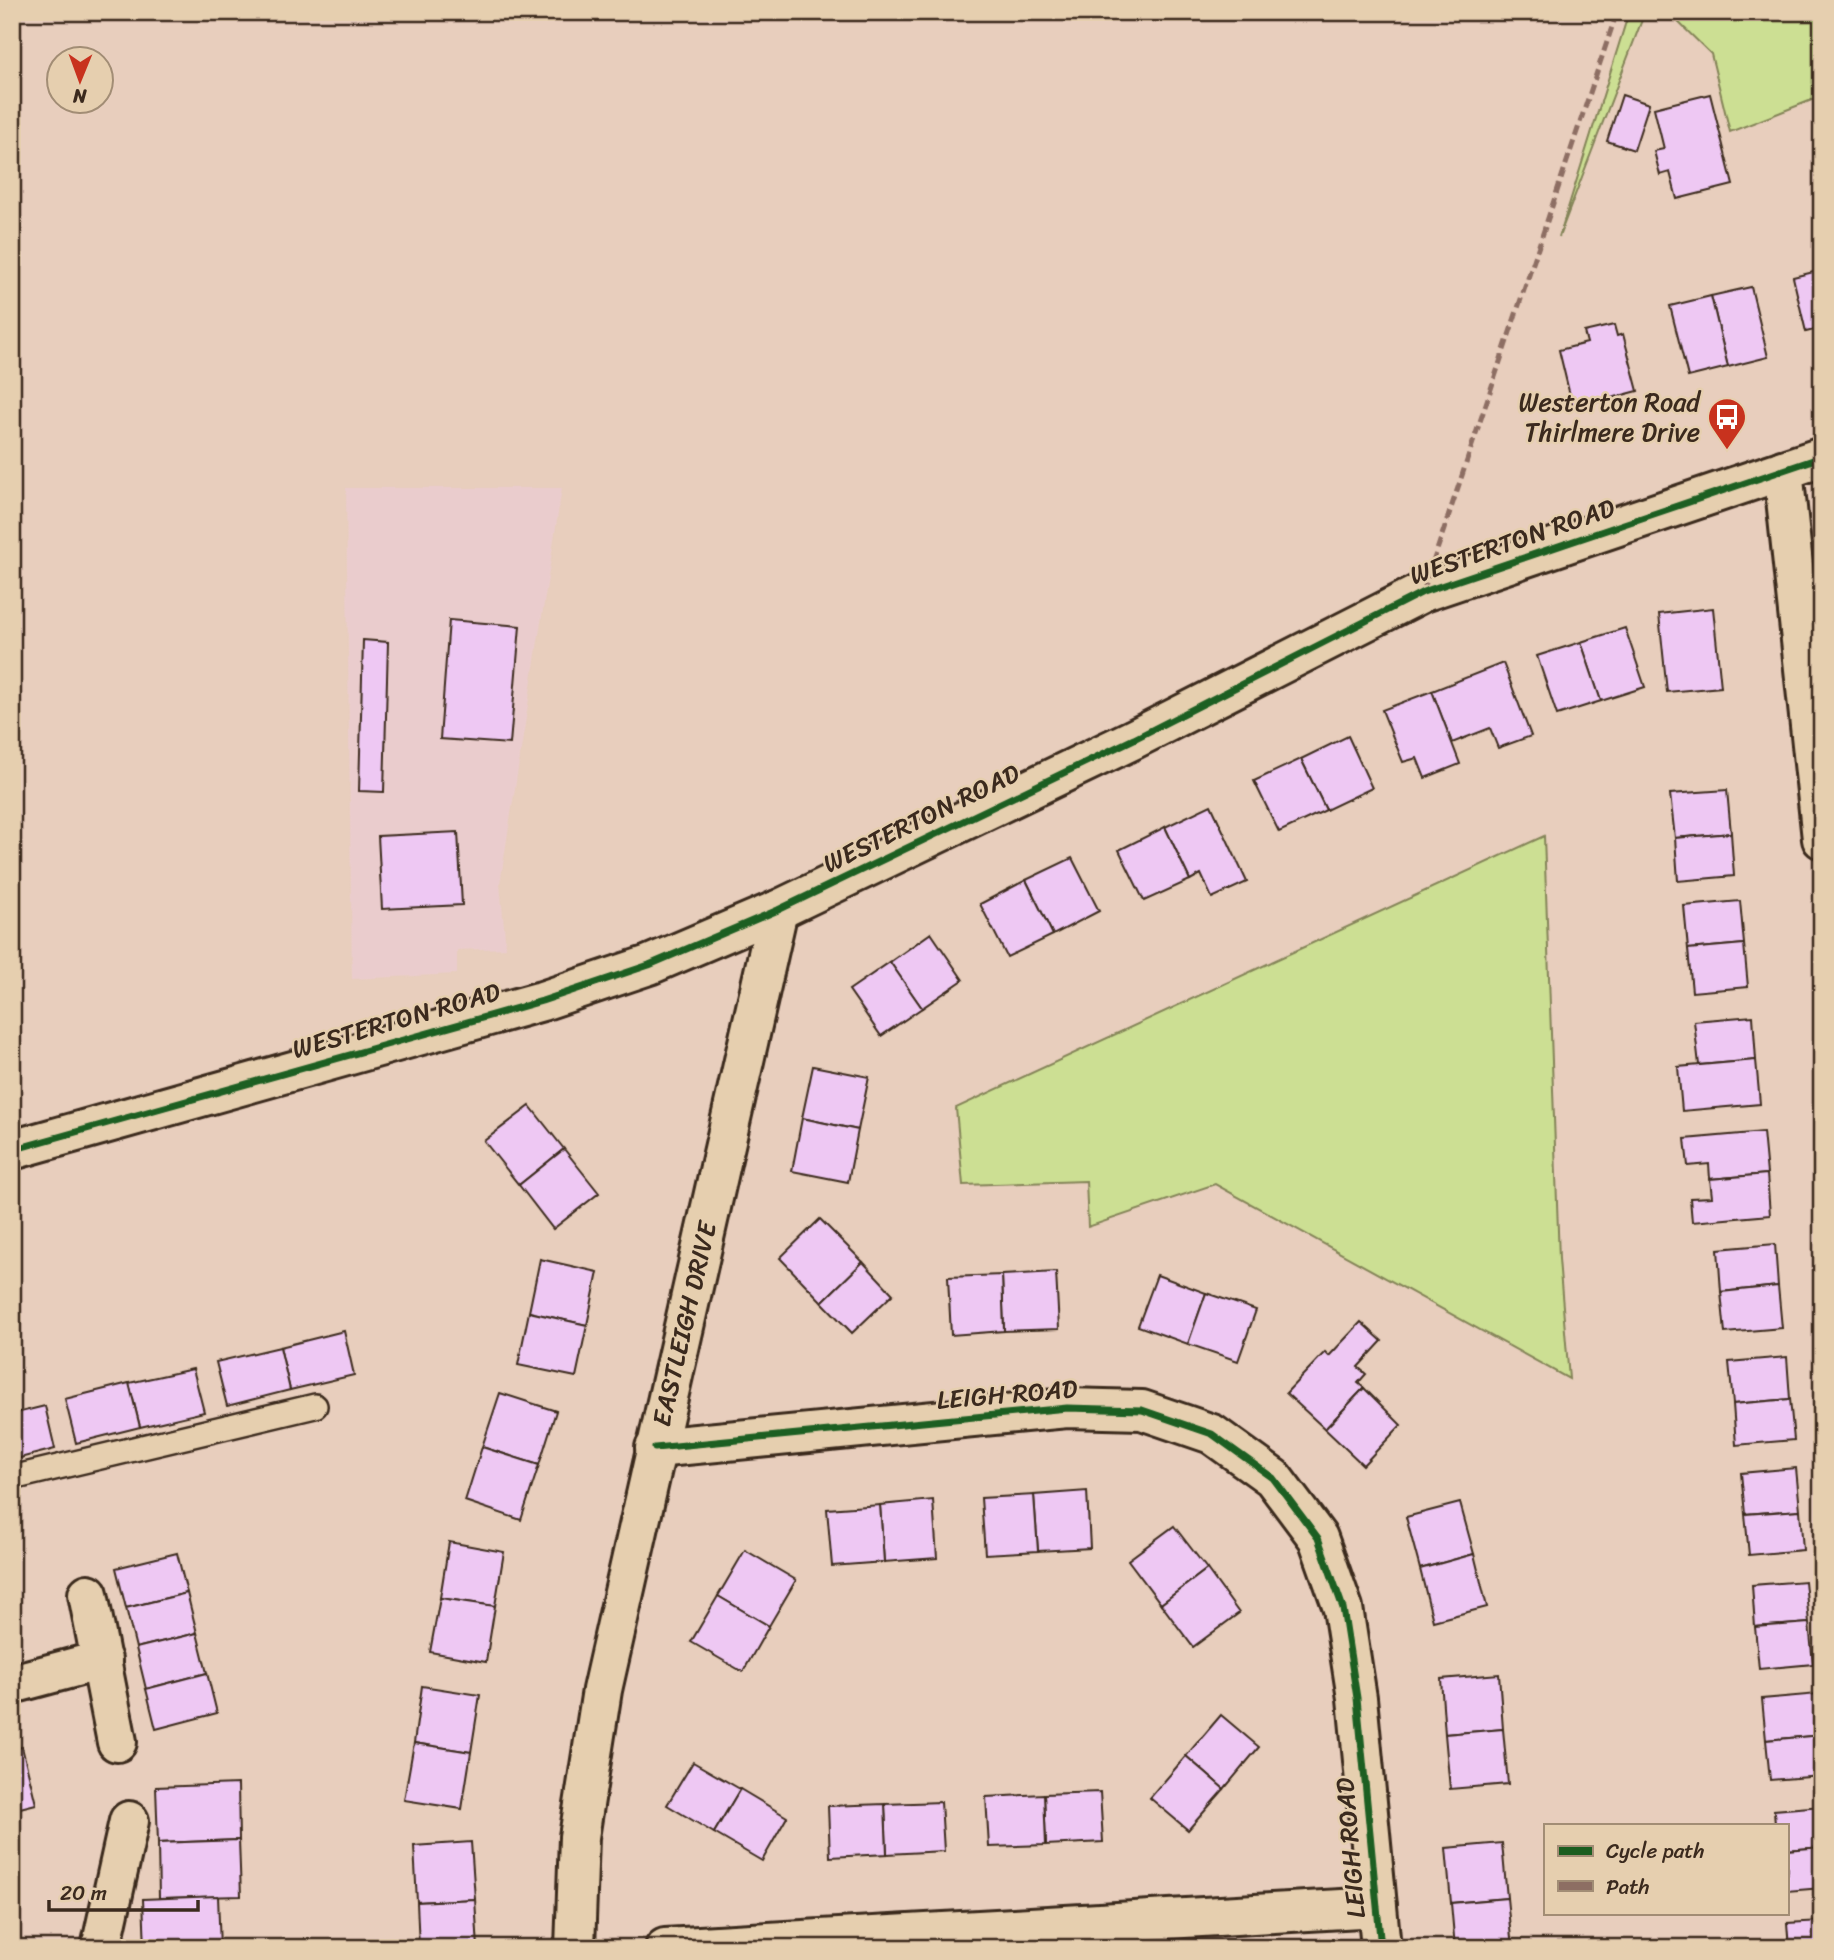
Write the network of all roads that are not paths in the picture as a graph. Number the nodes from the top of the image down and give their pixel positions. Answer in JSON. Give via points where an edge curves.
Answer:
{"nodes":[{"id":1,"x":1822,"y":457,"type":"edge"},
{"id":2,"x":1783,"y":470,"type":"junction"},
{"id":3,"x":1822,"y":839,"type":"edge"},
{"id":4,"x":778,"y":910,"type":"junction"},
{"id":5,"x":12,"y":1150,"type":"edge"},
{"id":6,"x":315,"y":1406,"type":"dead end"},
{"id":7,"x":655,"y":1448,"type":"junction"},
{"id":8,"x":12,"y":1478,"type":"edge"},
{"id":9,"x":88,"y":1594,"type":"dead end"},
{"id":10,"x":102,"y":1660,"type":"junction"},
{"id":11,"x":12,"y":1684,"type":"edge"},
{"id":12,"x":117,"y":1742,"type":"dead end"},
{"id":13,"x":129,"y":1821,"type":"dead end"},
{"id":14,"x":1377,"y":1907,"type":"junction"},
{"id":15,"x":101,"y":1948,"type":"edge"},
{"id":16,"x":575,"y":1948,"type":"edge"},
{"id":17,"x":665,"y":1948,"type":"edge"},
{"id":18,"x":1381,"y":1948,"type":"edge"}],
"edges":[{"from":1,"to":2,"type":"street","name":"WESTERTON ROAD"},
{"from":2,"to":3,"type":"street"},
{"from":2,"to":4,"type":"street","name":"WESTERTON ROAD","via":[[1423,592]]},
{"from":4,"to":5,"type":"street","name":"WESTERTON ROAD","via":[[649,965],[542,1001]]},
{"from":4,"to":7,"type":"street","name":"EASTLEIGH DRIVE"},
{"from":6,"to":8,"type":"lane"},
{"from":7,"to":14,"type":"street","name":"LEIGH ROAD","via":[[1067,1408],[1142,1410],[1212,1434],[1273,1478],[1296,1508],[1318,1538],[1343,1608],[1357,1698]]},
{"from":7,"to":16,"type":"street","name":"EASTLEIGH DRIVE","via":[[601,1690],[579,1837]]},
{"from":9,"to":10,"type":"street"},
{"from":10,"to":11,"type":"street"},
{"from":10,"to":12,"type":"street"},
{"from":13,"to":15,"type":"street"},
{"from":14,"to":17,"type":"street"},
{"from":14,"to":18,"type":"street","name":"LEIGH ROAD"}]}
